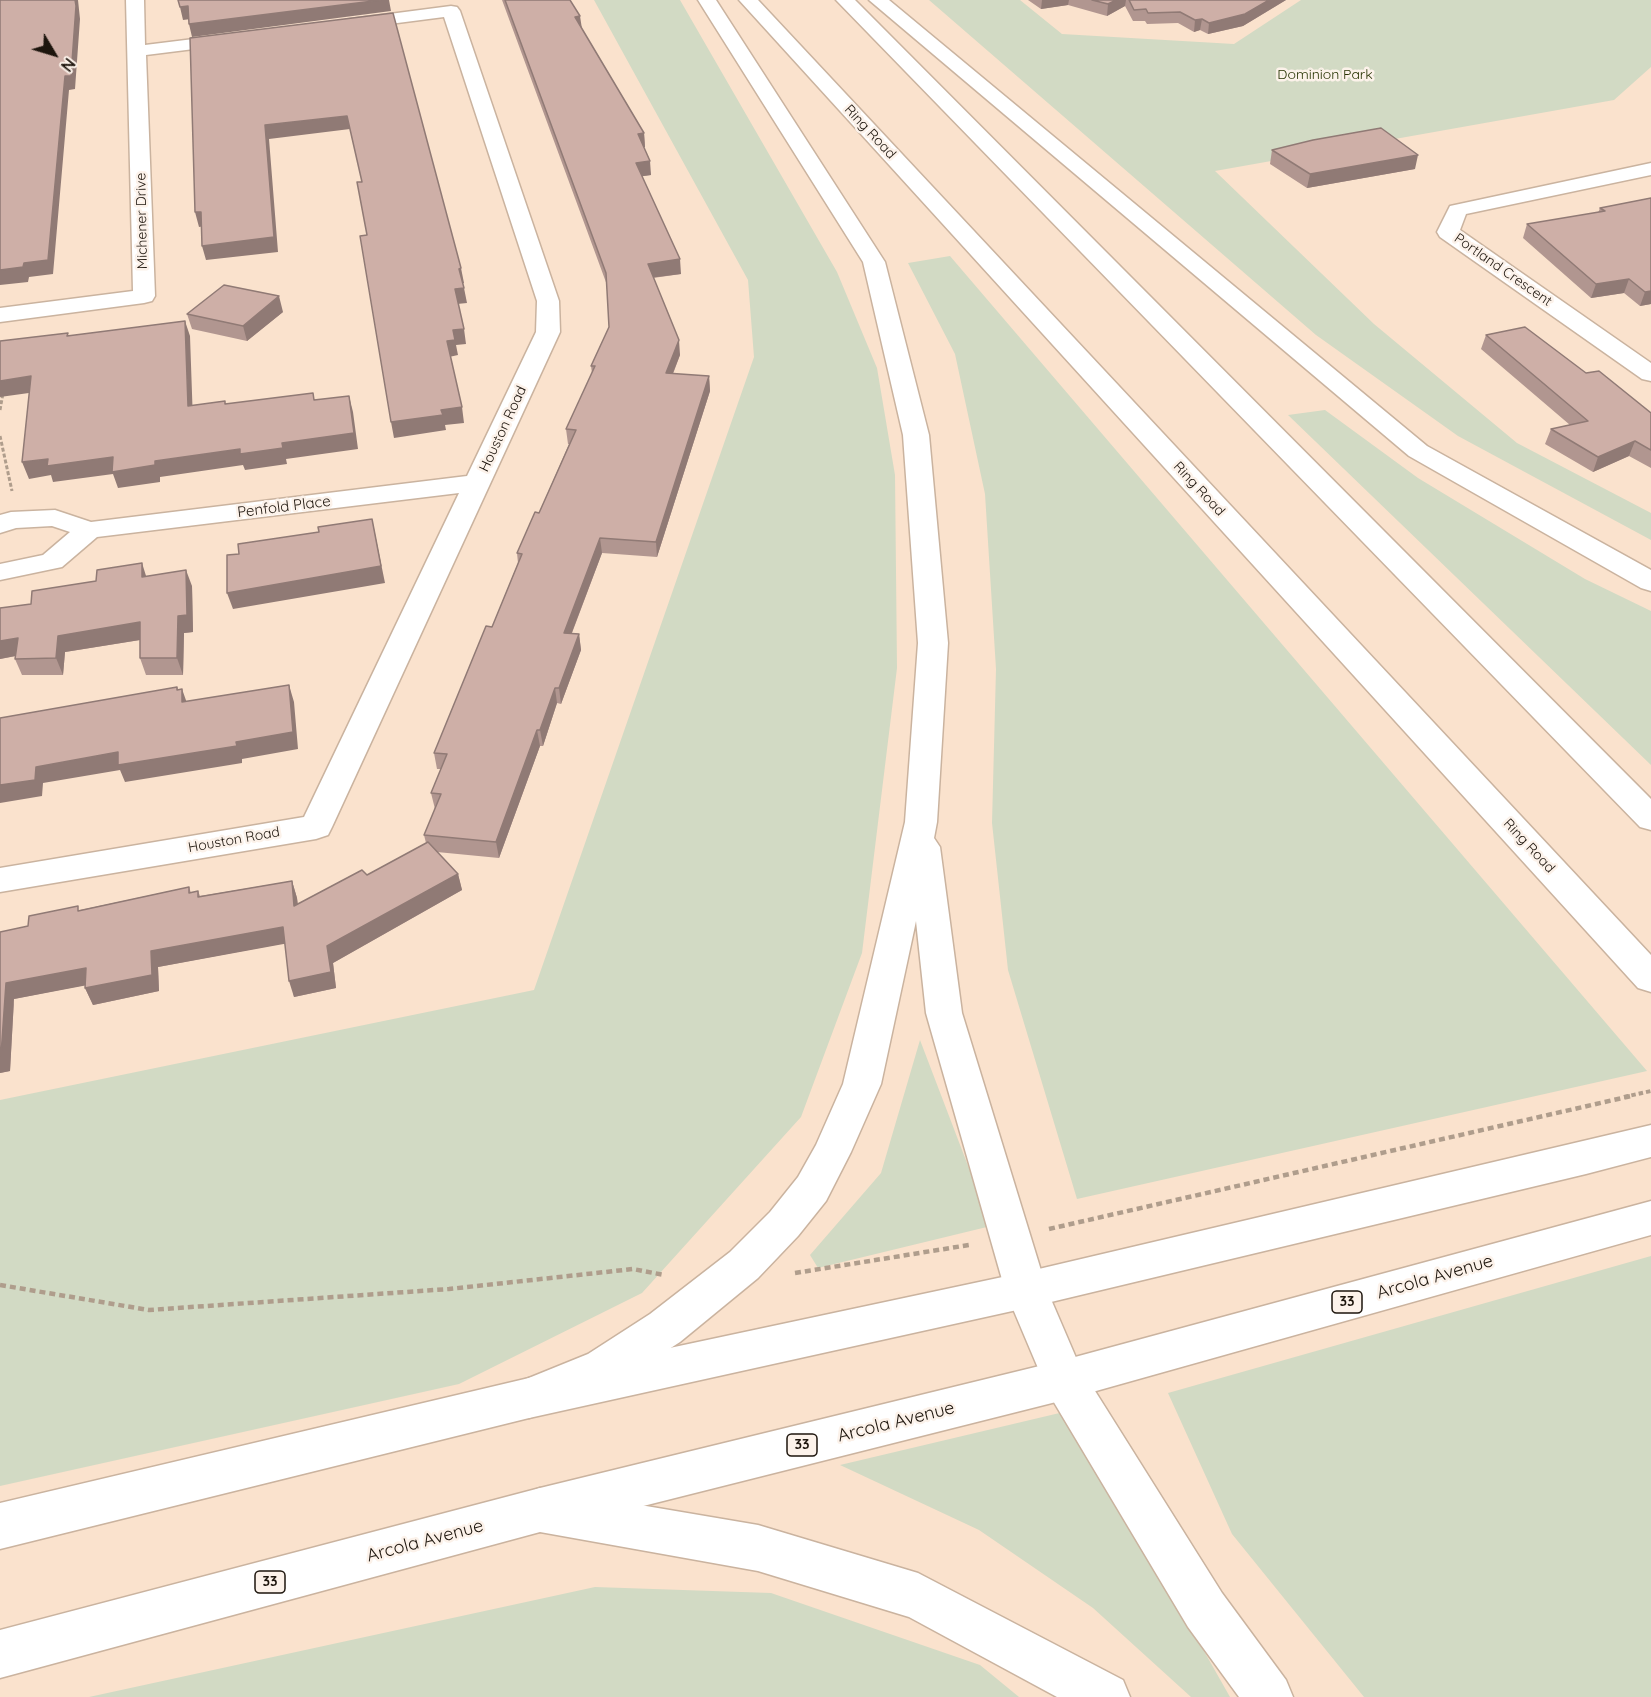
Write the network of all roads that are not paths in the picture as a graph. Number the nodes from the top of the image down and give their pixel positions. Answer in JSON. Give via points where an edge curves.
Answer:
{"nodes":[{"id":1,"x":135,"y":0,"type":"edge"},
{"id":2,"x":707,"y":0,"type":"edge"},
{"id":3,"x":748,"y":0,"type":"edge"},
{"id":4,"x":845,"y":0,"type":"edge"},
{"id":5,"x":878,"y":0,"type":"edge"},
{"id":6,"x":323,"y":27,"type":"edge"},
{"id":7,"x":254,"y":36,"type":"edge"},
{"id":8,"x":138,"y":51,"type":"junction"},
{"id":9,"x":1651,"y":169,"type":"edge"},
{"id":10,"x":0,"y":315,"type":"edge"},
{"id":11,"x":1650,"y":373,"type":"edge"},
{"id":12,"x":478,"y":483,"type":"junction"},
{"id":13,"x":5,"y":523,"type":"edge"},
{"id":14,"x":89,"y":530,"type":"junction"},
{"id":15,"x":0,"y":572,"type":"edge"},
{"id":16,"x":1650,"y":581,"type":"edge"},
{"id":17,"x":1651,"y":819,"type":"edge"},
{"id":18,"x":921,"y":822,"type":"junction"},
{"id":19,"x":0,"y":880,"type":"edge"},
{"id":20,"x":1651,"y":978,"type":"edge"},
{"id":21,"x":1651,"y":1141,"type":"edge"},
{"id":22,"x":1641,"y":1220,"type":"edge"},
{"id":23,"x":1026,"y":1290,"type":"junction"},
{"id":24,"x":1064,"y":1380,"type":"junction"},
{"id":25,"x":529,"y":1398,"type":"junction"},
{"id":26,"x":540,"y":1510,"type":"junction"},
{"id":27,"x":0,"y":1526,"type":"edge"},
{"id":28,"x":0,"y":1654,"type":"edge"},
{"id":29,"x":1106,"y":1697,"type":"edge"},
{"id":30,"x":1269,"y":1697,"type":"edge"}],
"edges":[{"from":1,"to":8,"type":"main road","name":"Michener Drive"},
{"from":2,"to":18,"type":"main road","via":[[874,262],[916,435],[933,643]]},
{"from":3,"to":20,"type":"main road","name":"Ring Road"},
{"from":4,"to":17,"type":"main road"},
{"from":5,"to":16,"type":"main road","via":[[1418,451]]},
{"from":6,"to":12,"type":"main road","name":"Houston Road","via":[[451,11],[548,300],[548,332]]},
{"from":7,"to":8,"type":"main road"},
{"from":8,"to":10,"type":"main road","name":"Michener Drive","via":[[144,296]]},
{"from":9,"to":11,"type":"main road","name":"Portland Crescent","via":[[1457,210],[1448,232]]},
{"from":12,"to":14,"type":"main road","name":"Penfold Place"},
{"from":12,"to":19,"type":"main road","name":"Houston Road","via":[[316,826]]},
{"from":13,"to":14,"type":"main road","name":"Penfold Place","via":[[55,518]]},
{"from":14,"to":15,"type":"main road","via":[[52,561]]},
{"from":18,"to":23,"type":"main road","via":[[944,1013]]},
{"from":18,"to":25,"type":"main road","via":[[857,1099],[812,1189],[744,1265],[665,1328],[603,1368]]},
{"from":21,"to":23,"type":"main road"},
{"from":22,"to":24,"type":"main road","name":"Arcola Avenue","number":"33"},
{"from":23,"to":24,"type":"main road"},
{"from":23,"to":25,"type":"main road"},
{"from":24,"to":26,"type":"main road","name":"Arcola Avenue","number":"33"},
{"from":24,"to":30,"type":"main road","via":[[1205,1610]]},
{"from":25,"to":27,"type":"main road"},
{"from":26,"to":28,"type":"main road","name":"Arcola Avenue","number":"33"},
{"from":26,"to":29,"type":"main road","via":[[758,1548],[918,1596]]}]}
